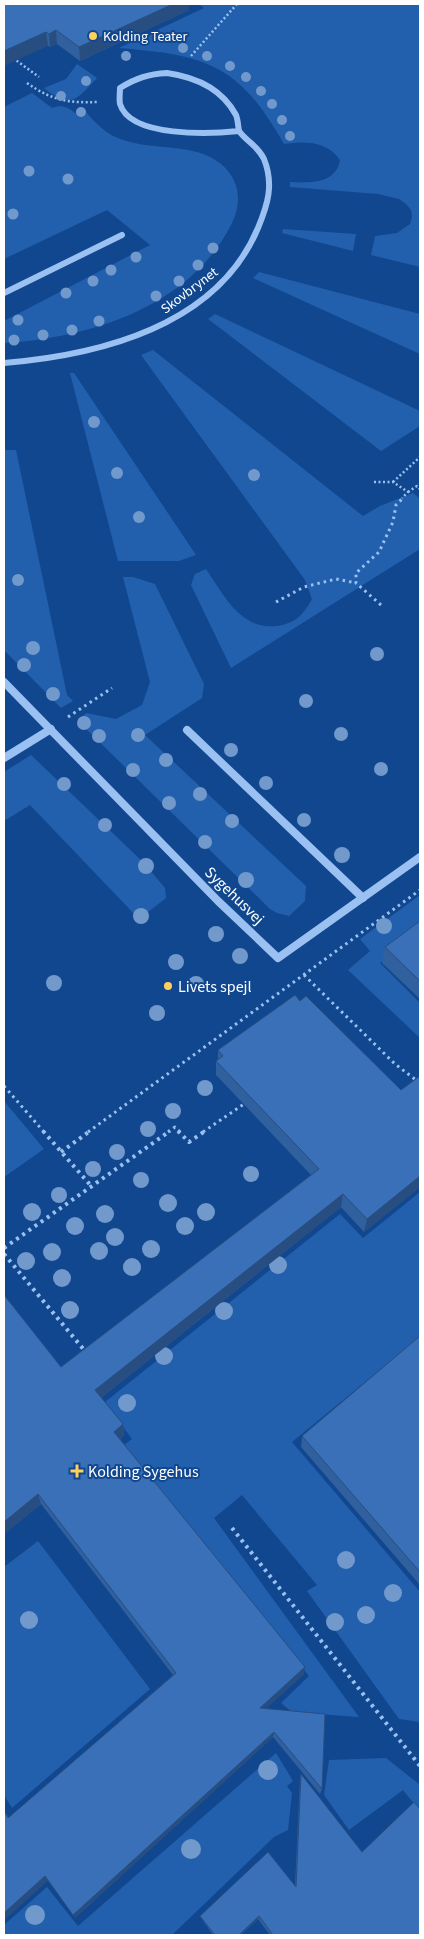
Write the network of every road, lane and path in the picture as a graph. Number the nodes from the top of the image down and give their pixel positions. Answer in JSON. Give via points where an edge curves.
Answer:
{"nodes":[{"id":1,"x":237,"y":4,"type":"edge"},
{"id":2,"x":11,"y":56,"type":"edge"},
{"id":3,"x":176,"y":73,"type":"junction"},
{"id":4,"x":38,"y":77,"type":"dead end"},
{"id":5,"x":27,"y":83,"type":"dead end"},
{"id":6,"x":120,"y":101,"type":"junction"},
{"id":7,"x":239,"y":131,"type":"junction"},
{"id":8,"x":122,"y":235,"type":"dead end"},
{"id":9,"x":4,"y":293,"type":"edge"},
{"id":10,"x":4,"y":363,"type":"edge"},
{"id":11,"x":420,"y":457,"type":"edge"},
{"id":12,"x":374,"y":482,"type":"dead end"},
{"id":13,"x":393,"y":482,"type":"junction"},
{"id":14,"x":420,"y":489,"type":"edge"},
{"id":15,"x":408,"y":492,"type":"junction"},
{"id":16,"x":356,"y":583,"type":"junction"},
{"id":17,"x":276,"y":602,"type":"dead end"},
{"id":18,"x":381,"y":605,"type":"dead end"},
{"id":19,"x":4,"y":682,"type":"edge"},
{"id":20,"x":112,"y":688,"type":"dead end"},
{"id":21,"x":51,"y":728,"type":"junction"},
{"id":22,"x":187,"y":730,"type":"dead end"},
{"id":23,"x":4,"y":758,"type":"edge"},
{"id":24,"x":420,"y":857,"type":"edge"},
{"id":25,"x":420,"y":890,"type":"edge"},
{"id":26,"x":363,"y":898,"type":"junction"},
{"id":27,"x":304,"y":975,"type":"junction"},
{"id":28,"x":420,"y":1083,"type":"edge"},
{"id":29,"x":4,"y":1086,"type":"edge"},
{"id":30,"x":244,"y":1104,"type":"edge"},
{"id":31,"x":61,"y":1152,"type":"junction"},
{"id":32,"x":92,"y":1187,"type":"junction"},
{"id":33,"x":4,"y":1248,"type":"edge"},
{"id":34,"x":4,"y":1254,"type":"edge"},
{"id":35,"x":86,"y":1352,"type":"edge"},
{"id":36,"x":232,"y":1528,"type":"dead end"},
{"id":37,"x":420,"y":1766,"type":"edge"}],
"edges":[{"from":1,"to":3,"type":"path"},
{"from":2,"to":4,"type":"path"},
{"from":3,"to":6,"type":"street","name":"Skovbrynet","via":[[154,72],[135,78],[120,88]]},
{"from":3,"to":7,"type":"street","name":"Skovbrynet","via":[[192,77],[227,103],[237,118]]},
{"from":5,"to":6,"type":"path","via":[[48,98],[61,102]]},
{"from":6,"to":7,"type":"street","via":[[127,114],[142,125],[190,133]]},
{"from":7,"to":10,"type":"street","name":"Skovbrynet","via":[[258,148],[270,182],[267,206],[252,245],[240,265],[195,305],[167,324],[132,339],[97,350]]},
{"from":8,"to":9,"type":"street"},
{"from":11,"to":13,"type":"path"},
{"from":12,"to":13,"type":"path"},
{"from":13,"to":15,"type":"path"},
{"from":14,"to":15,"type":"path","via":[[417,486]]},
{"from":15,"to":16,"type":"path","via":[[396,505],[393,522],[379,552],[356,573]]},
{"from":16,"to":17,"type":"path","via":[[336,579],[304,587]]},
{"from":16,"to":18,"type":"path"},
{"from":19,"to":21,"type":"street","name":"Sygehusvej"},
{"from":20,"to":21,"type":"path"},
{"from":21,"to":23,"type":"street"},
{"from":21,"to":26,"type":"street","name":"Sygehusvej","via":[[218,901],[278,958]]},
{"from":22,"to":26,"type":"street"},
{"from":24,"to":26,"type":"street","name":"Sygehusvej"},
{"from":25,"to":27,"type":"path"},
{"from":27,"to":28,"type":"path","via":[[395,1064]]},
{"from":27,"to":31,"type":"path"},
{"from":29,"to":31,"type":"path"},
{"from":30,"to":32,"type":"path","via":[[189,1142],[175,1127]]},
{"from":31,"to":32,"type":"path"},
{"from":32,"to":33,"type":"path"},
{"from":34,"to":35,"type":"path"},
{"from":36,"to":37,"type":"path"}]}
